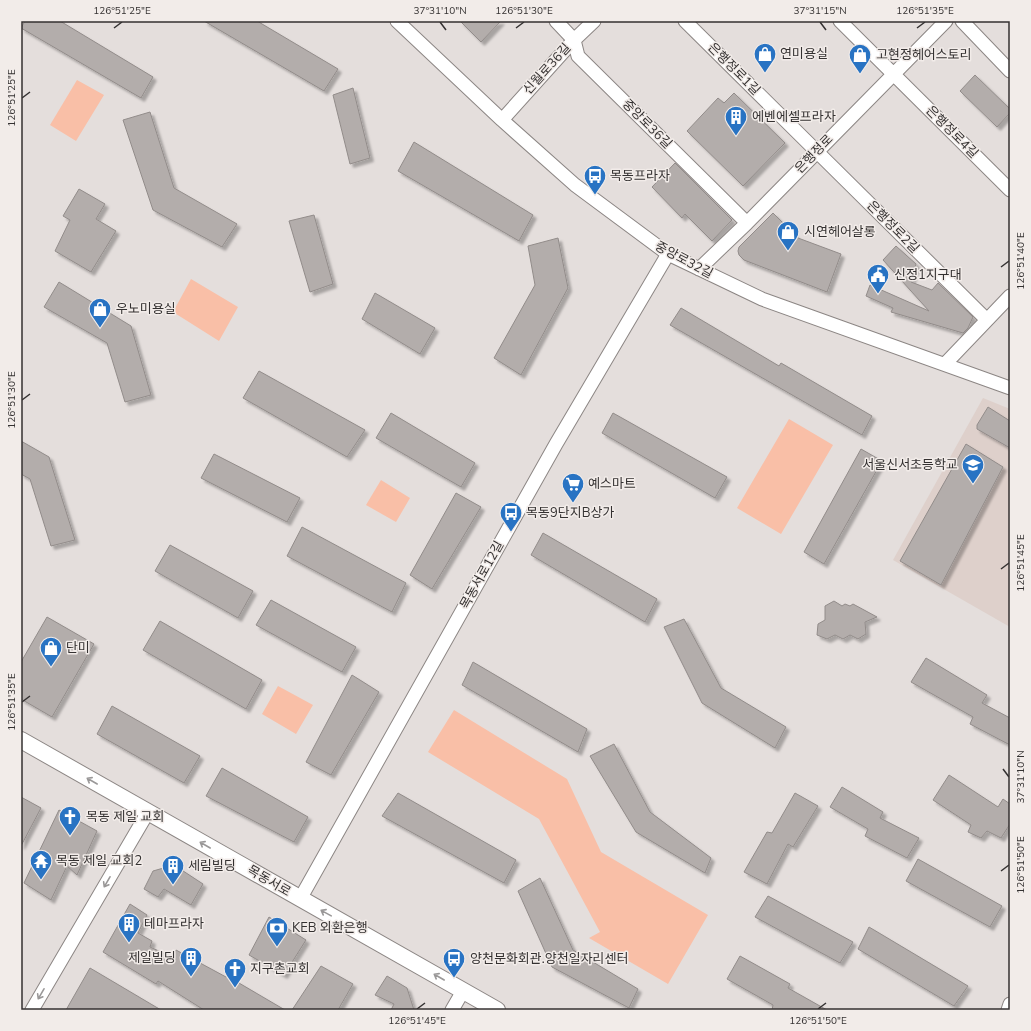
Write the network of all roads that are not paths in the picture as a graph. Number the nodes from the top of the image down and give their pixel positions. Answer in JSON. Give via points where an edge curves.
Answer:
{"nodes":[{"id":1,"x":397,"y":21,"type":"edge"},
{"id":2,"x":556,"y":21,"type":"edge"},
{"id":3,"x":594,"y":21,"type":"edge"},
{"id":4,"x":685,"y":21,"type":"edge"},
{"id":5,"x":840,"y":21,"type":"edge"},
{"id":6,"x":946,"y":21,"type":"edge"},
{"id":7,"x":962,"y":21,"type":"edge"},
{"id":8,"x":574,"y":40,"type":"junction"},
{"id":9,"x":1010,"y":71,"type":"edge"},
{"id":10,"x":894,"y":73,"type":"junction"},
{"id":11,"x":502,"y":120,"type":"junction"},
{"id":12,"x":817,"y":150,"type":"junction"},
{"id":13,"x":1010,"y":190,"type":"edge"},
{"id":14,"x":747,"y":223,"type":"junction"},
{"id":15,"x":668,"y":254,"type":"junction"},
{"id":16,"x":699,"y":269,"type":"junction"},
{"id":17,"x":1010,"y":296,"type":"edge"},
{"id":18,"x":987,"y":320,"type":"junction"},
{"id":19,"x":945,"y":364,"type":"junction"},
{"id":20,"x":1010,"y":388,"type":"edge"},
{"id":21,"x":21,"y":740,"type":"edge"},
{"id":22,"x":148,"y":812,"type":"junction"},
{"id":23,"x":300,"y":899,"type":"junction"},
{"id":24,"x":463,"y":991,"type":"junction"},
{"id":25,"x":1010,"y":1004,"type":"edge"},
{"id":26,"x":32,"y":1010,"type":"edge"},
{"id":27,"x":452,"y":1010,"type":"edge"},
{"id":28,"x":497,"y":1010,"type":"edge"},
{"id":29,"x":1008,"y":1010,"type":"edge"}],
"edges":[{"from":1,"to":11,"type":"street","name":"중앙로32길"},
{"from":2,"to":8,"type":"street","name":"중앙로36길"},
{"from":3,"to":8,"type":"street","name":"신월로36길"},
{"from":4,"to":12,"type":"street","name":"은행정로1길"},
{"from":5,"to":10,"type":"street","name":"은행정로4길"},
{"from":6,"to":10,"type":"street","name":"은행정로"},
{"from":7,"to":9,"type":"street"},
{"from":8,"to":11,"type":"street","name":"신월로36길"},
{"from":8,"to":14,"type":"street","name":"중앙로36길","via":[[578,56]]},
{"from":10,"to":12,"type":"street","name":"은행정로"},
{"from":10,"to":13,"type":"street","name":"은행정로4길"},
{"from":11,"to":15,"type":"street","name":"중앙로32길","via":[[575,185]]},
{"from":12,"to":14,"type":"street","name":"은행정로"},
{"from":12,"to":18,"type":"street","name":"은행정로2길"},
{"from":14,"to":16,"type":"street","name":"은행정로"},
{"from":15,"to":16,"type":"street","name":"중앙로32길"},
{"from":15,"to":23,"type":"street","name":"목동서로12길","via":[[556,444]]},
{"from":16,"to":19,"type":"street","name":"중앙로32길","via":[[762,298]]},
{"from":17,"to":18,"type":"street"},
{"from":18,"to":19,"type":"street"},
{"from":19,"to":20,"type":"street","name":"중앙로32길"},
{"from":22,"to":21,"type":"main road","name":"목동서로","one_way":true},
{"from":23,"to":22,"type":"main road","name":"목동서로","one_way":true},
{"from":22,"to":26,"type":"street","one_way":true},
{"from":24,"to":23,"type":"main road","name":"목동서로","one_way":true},
{"from":24,"to":27,"type":"street"},
{"from":24,"to":28,"type":"main road","name":"목동서로"},
{"from":25,"to":29,"type":"street"}]}
